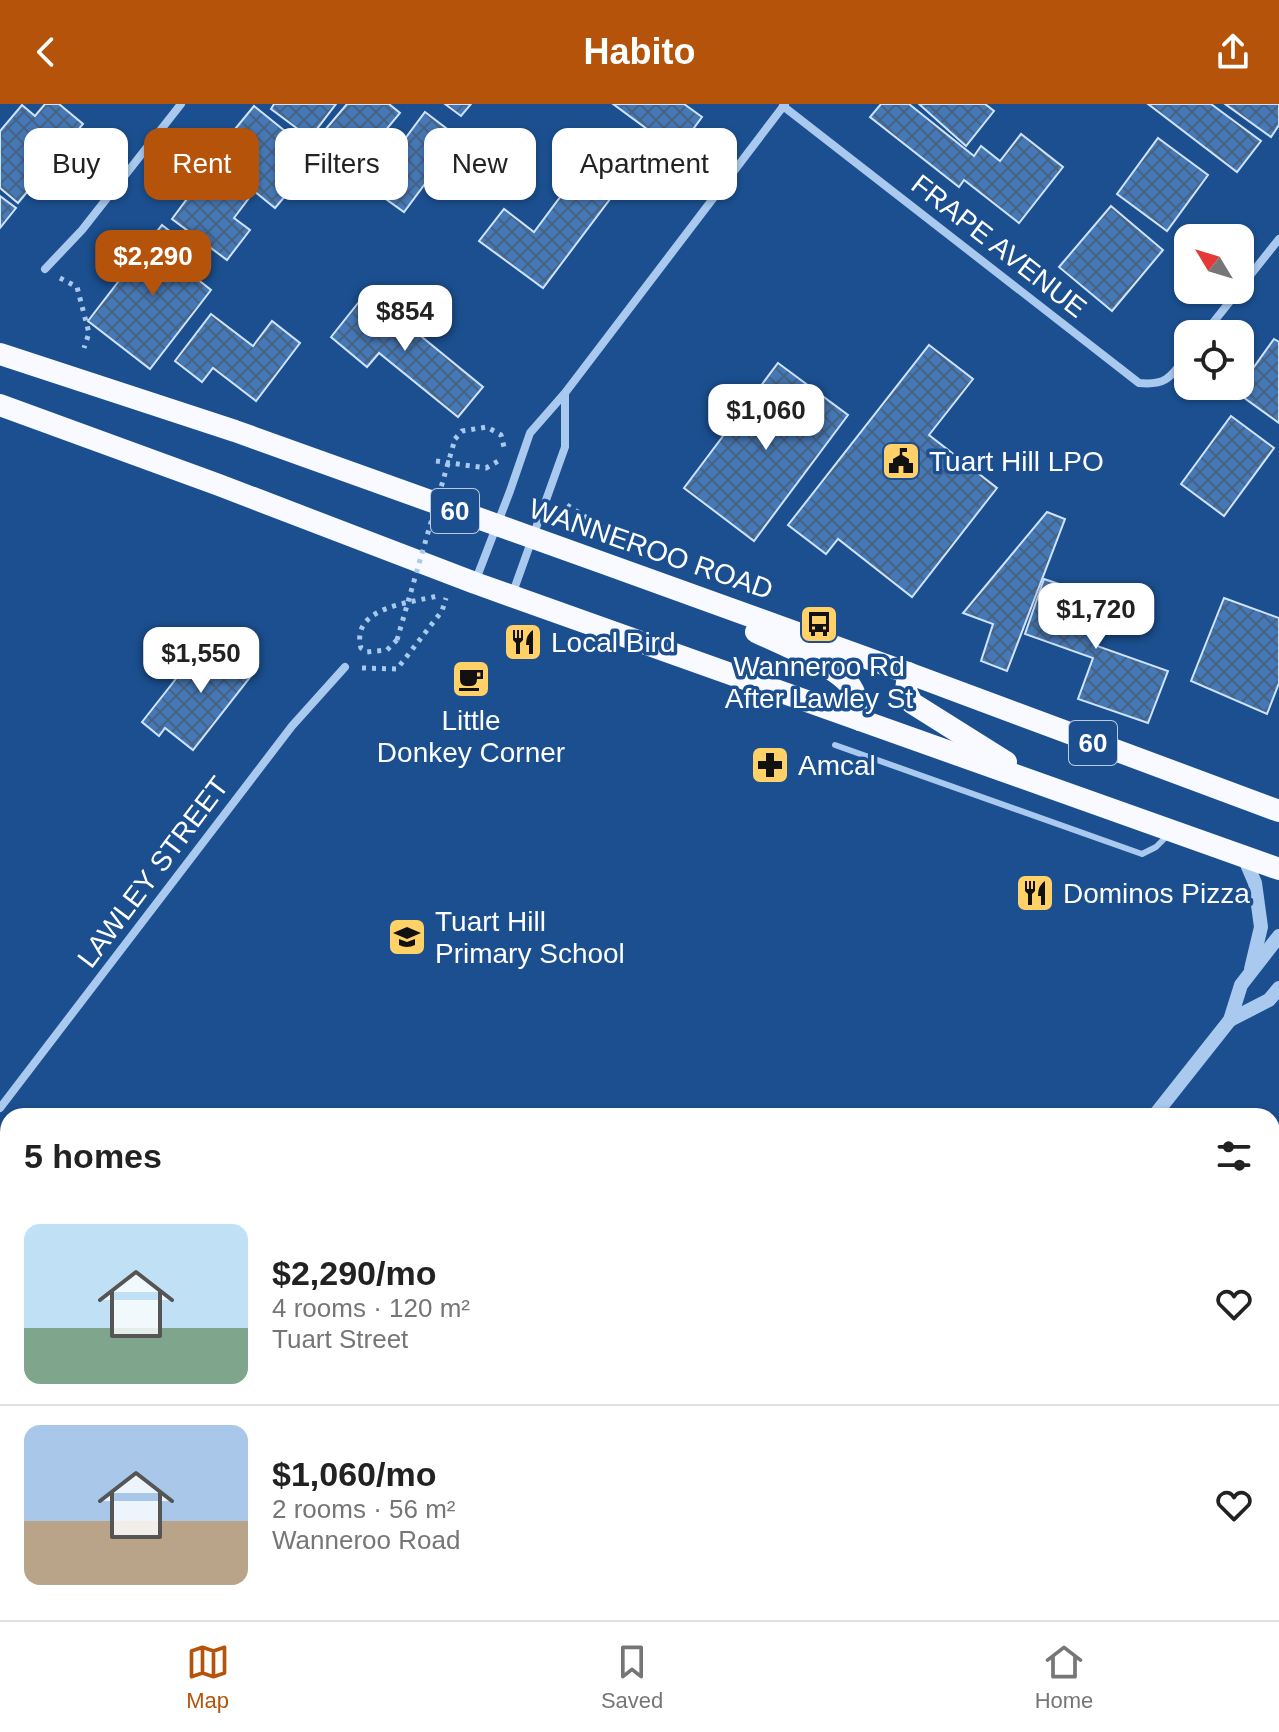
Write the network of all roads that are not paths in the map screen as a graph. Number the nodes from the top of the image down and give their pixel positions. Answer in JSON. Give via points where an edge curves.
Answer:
{"nodes":[{"id":1,"x":181,"y":104,"type":"edge"},
{"id":2,"x":784,"y":105,"type":"edge"},
{"id":3,"x":1279,"y":239,"type":"edge"},
{"id":4,"x":45,"y":269,"type":"road end"},
{"id":5,"x":1254,"y":270,"type":"edge"},
{"id":6,"x":1227,"y":304,"type":"edge"},
{"id":7,"x":1215,"y":320,"type":"edge"},
{"id":8,"x":0,"y":354,"type":"edge"},
{"id":9,"x":1174,"y":372,"type":"edge"},
{"id":10,"x":565,"y":393,"type":"junction"},
{"id":11,"x":0,"y":405,"type":"edge"},
{"id":12,"x":495,"y":526,"type":"junction"},
{"id":13,"x":532,"y":539,"type":"junction"},
{"id":14,"x":606,"y":564,"type":"junction"},
{"id":15,"x":475,"y":583,"type":"junction"},
{"id":16,"x":511,"y":597,"type":"junction"},
{"id":17,"x":345,"y":667,"type":"road end"},
{"id":18,"x":908,"y":673,"type":"junction"},
{"id":19,"x":860,"y":720,"type":"junction"},
{"id":20,"x":835,"y":745,"type":"dead end"},
{"id":21,"x":1037,"y":783,"type":"junction"},
{"id":22,"x":1279,"y":811,"type":"edge"},
{"id":23,"x":1172,"y":830,"type":"junction"},
{"id":24,"x":1243,"y":855,"type":"junction"},
{"id":25,"x":1279,"y":869,"type":"edge"},
{"id":26,"x":1279,"y":936,"type":"edge"},
{"id":27,"x":1251,"y":973,"type":"junction"},
{"id":28,"x":1279,"y":988,"type":"edge"},
{"id":29,"x":1230,"y":1020,"type":"junction"},
{"id":30,"x":0,"y":1108,"type":"edge"},
{"id":31,"x":1160,"y":1108,"type":"edge"}],
"edges":[{"from":1,"to":4,"type":"street"},
{"from":2,"to":9,"type":"street","name":"FRAPE AVENUE","via":[[1139,383],[1155,385]]},
{"from":2,"to":10,"type":"street"},
{"from":3,"to":5,"type":"street"},
{"from":6,"to":7,"type":"street"},
{"from":8,"to":12,"type":"highway","name":"WANNEROO ROAD","number":"60","via":[[235,431]]},
{"from":10,"to":12,"type":"street","via":[[530,433]]},
{"from":10,"to":13,"type":"street","via":[[565,447]]},
{"from":11,"to":15,"type":"highway","number":"60"},
{"from":12,"to":13,"type":"highway","name":"WANNEROO ROAD","number":"60"},
{"from":12,"to":15,"type":"street"},
{"from":13,"to":14,"type":"highway","name":"WANNEROO ROAD","number":"60"},
{"from":13,"to":16,"type":"street"},
{"from":14,"to":18,"type":"highway","name":"WANNEROO ROAD","number":"60"},
{"from":14,"to":19,"type":"highway","via":[[824,665],[849,684]]},
{"from":15,"to":16,"type":"highway","number":"60"},
{"from":16,"to":19,"type":"highway","number":"60"},
{"from":17,"to":30,"type":"street","name":"LAWLEY STREET","via":[[283,738]]},
{"from":18,"to":21,"type":"highway","via":[[906,691],[912,703]]},
{"from":18,"to":22,"type":"highway","name":"WANNEROO ROAD","number":"60"},
{"from":19,"to":21,"type":"highway","number":"60"},
{"from":20,"to":23,"type":"lane","via":[[1142,854]]},
{"from":21,"to":23,"type":"highway","number":"60"},
{"from":23,"to":24,"type":"highway","number":"60"},
{"from":24,"to":25,"type":"highway","number":"60"},
{"from":24,"to":27,"type":"street","via":[[1255,883],[1261,927]]},
{"from":26,"to":27,"type":"street"},
{"from":27,"to":29,"type":"street","via":[[1241,985]]},
{"from":28,"to":29,"type":"street","via":[[1269,1000]]},
{"from":29,"to":31,"type":"street"}]}
